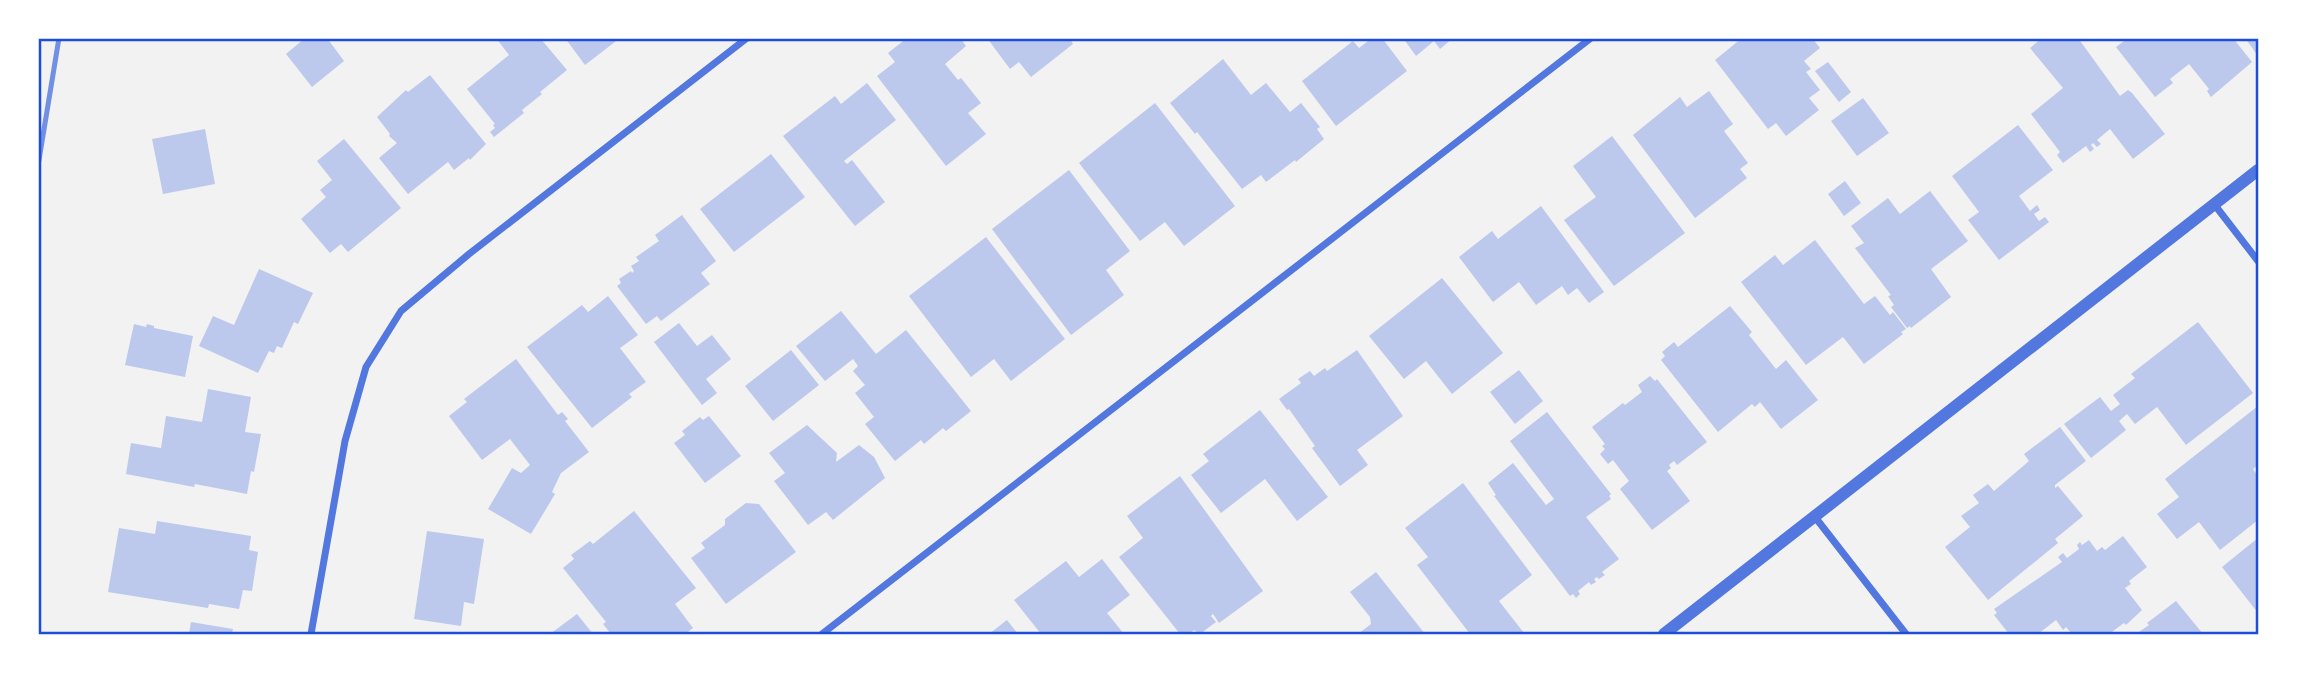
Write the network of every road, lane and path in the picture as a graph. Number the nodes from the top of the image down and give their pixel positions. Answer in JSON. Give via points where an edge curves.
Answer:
{"nodes":[{"id":1,"x":747,"y":38,"type":"edge"},
{"id":2,"x":1591,"y":38,"type":"edge"},
{"id":3,"x":2259,"y":170,"type":"edge"},
{"id":4,"x":2214,"y":204,"type":"junction"},
{"id":5,"x":2259,"y":261,"type":"edge"},
{"id":6,"x":1815,"y":517,"type":"junction"},
{"id":7,"x":311,"y":635,"type":"edge"},
{"id":8,"x":822,"y":635,"type":"edge"},
{"id":9,"x":1664,"y":635,"type":"edge"},
{"id":10,"x":1906,"y":635,"type":"edge"}],
"edges":[{"from":1,"to":7,"type":"street","via":[[401,311],[366,367],[345,441]]},
{"from":2,"to":8,"type":"street"},
{"from":3,"to":4,"type":"street"},
{"from":4,"to":5,"type":"street"},
{"from":4,"to":6,"type":"street"},
{"from":6,"to":9,"type":"street"},
{"from":6,"to":10,"type":"street"}]}
